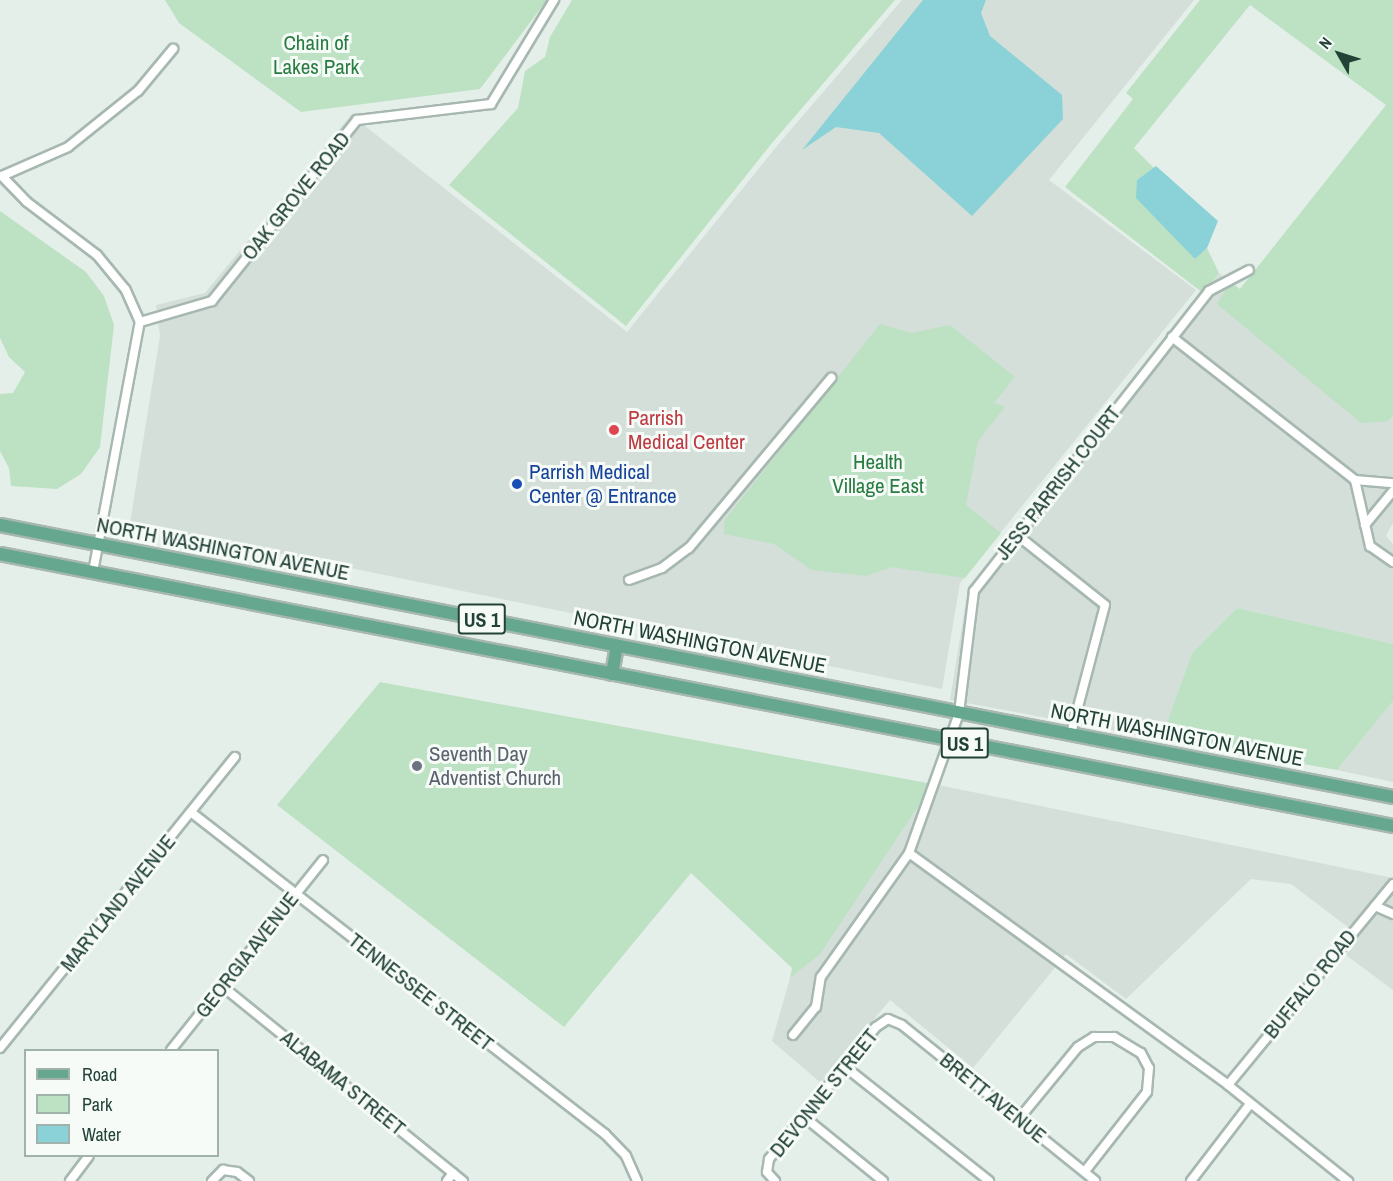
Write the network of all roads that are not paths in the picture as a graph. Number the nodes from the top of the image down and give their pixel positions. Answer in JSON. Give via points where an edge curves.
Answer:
{"nodes":[{"id":1,"x":554,"y":0,"type":"edge"},
{"id":2,"x":172,"y":49,"type":"dead end"},
{"id":3,"x":1249,"y":270,"type":"dead end"},
{"id":4,"x":140,"y":322,"type":"junction"},
{"id":5,"x":1172,"y":337,"type":"junction"},
{"id":6,"x":831,"y":378,"type":"dead end"},
{"id":7,"x":1355,"y":480,"type":"junction"},
{"id":8,"x":1393,"y":483,"type":"edge"},
{"id":9,"x":1393,"y":491,"type":"edge"},
{"id":10,"x":0,"y":525,"type":"edge"},
{"id":11,"x":1365,"y":525,"type":"junction"},
{"id":12,"x":1017,"y":535,"type":"junction"},
{"id":13,"x":98,"y":545,"type":"junction"},
{"id":14,"x":0,"y":554,"type":"edge"},
{"id":15,"x":1393,"y":562,"type":"edge"},
{"id":16,"x":93,"y":572,"type":"junction"},
{"id":17,"x":629,"y":580,"type":"dead end"},
{"id":18,"x":617,"y":646,"type":"junction"},
{"id":19,"x":612,"y":674,"type":"junction"},
{"id":20,"x":958,"y":713,"type":"junction"},
{"id":21,"x":1071,"y":734,"type":"junction"},
{"id":22,"x":950,"y":740,"type":"junction"},
{"id":23,"x":236,"y":758,"type":"dead end"},
{"id":24,"x":1393,"y":797,"type":"edge"},
{"id":25,"x":192,"y":813,"type":"junction"},
{"id":26,"x":1393,"y":826,"type":"edge"},
{"id":27,"x":909,"y":853,"type":"junction"},
{"id":28,"x":323,"y":860,"type":"dead end"},
{"id":29,"x":1393,"y":884,"type":"edge"},
{"id":30,"x":294,"y":895,"type":"junction"},
{"id":31,"x":1375,"y":906,"type":"junction"},
{"id":32,"x":1393,"y":914,"type":"edge"},
{"id":33,"x":222,"y":986,"type":"junction"},
{"id":34,"x":888,"y":1019,"type":"joint"},
{"id":35,"x":793,"y":1035,"type":"dead end"},
{"id":36,"x":0,"y":1048,"type":"edge"},
{"id":37,"x":172,"y":1049,"type":"edge"},
{"id":38,"x":844,"y":1066,"type":"junction"},
{"id":39,"x":1228,"y":1085,"type":"junction"},
{"id":40,"x":1250,"y":1104,"type":"junction"},
{"id":41,"x":802,"y":1116,"type":"junction"},
{"id":42,"x":1018,"y":1120,"type":"junction"},
{"id":43,"x":88,"y":1157,"type":"edge"},
{"id":44,"x":1085,"y":1171,"type":"junction"},
{"id":45,"x":453,"y":1173,"type":"junction"},
{"id":46,"x":70,"y":1181,"type":"edge"},
{"id":47,"x":212,"y":1181,"type":"edge"},
{"id":48,"x":249,"y":1181,"type":"edge"},
{"id":49,"x":447,"y":1181,"type":"edge"},
{"id":50,"x":463,"y":1181,"type":"edge"},
{"id":51,"x":637,"y":1181,"type":"edge"},
{"id":52,"x":776,"y":1181,"type":"edge"},
{"id":53,"x":883,"y":1181,"type":"edge"},
{"id":54,"x":989,"y":1181,"type":"edge"},
{"id":55,"x":1095,"y":1181,"type":"edge"},
{"id":56,"x":1191,"y":1181,"type":"edge"},
{"id":57,"x":1348,"y":1181,"type":"edge"}],
"edges":[{"from":1,"to":4,"type":"street","name":"OAK GROVE ROAD","via":[[491,104],[357,120],[212,301]]},
{"from":2,"to":4,"type":"street","via":[[138,91],[68,147],[2,176],[27,202],[97,255],[125,290]]},
{"from":3,"to":5,"type":"street","name":"JESS PARRISH COURT","via":[[1209,291]]},
{"from":4,"to":13,"type":"street"},
{"from":5,"to":7,"type":"street"},
{"from":5,"to":12,"type":"street","name":"JESS PARRISH COURT"},
{"from":6,"to":17,"type":"street","via":[[688,549],[662,568]]},
{"from":7,"to":8,"type":"street"},
{"from":7,"to":11,"type":"street"},
{"from":9,"to":11,"type":"street"},
{"from":10,"to":13,"type":"main road","name":"NORTH WASHINGTON AVENUE","number":"US 1"},
{"from":11,"to":15,"type":"street","via":[[1370,546]]},
{"from":12,"to":20,"type":"street","name":"JESS PARRISH COURT","via":[[974,591]]},
{"from":12,"to":21,"type":"street","via":[[1105,605]]},
{"from":13,"to":16,"type":"street"},
{"from":13,"to":18,"type":"main road","name":"NORTH WASHINGTON AVENUE","number":"US 1"},
{"from":14,"to":16,"type":"main road","number":"US 1"},
{"from":16,"to":19,"type":"main road","number":"US 1"},
{"from":18,"to":19,"type":"main road"},
{"from":18,"to":20,"type":"main road","name":"NORTH WASHINGTON AVENUE","number":"US 1"},
{"from":19,"to":22,"type":"main road","number":"US 1"},
{"from":20,"to":21,"type":"main road","name":"NORTH WASHINGTON AVENUE","number":"US 1"},
{"from":20,"to":22,"type":"street","name":"JESS PARRISH COURT"},
{"from":21,"to":24,"type":"main road","name":"NORTH WASHINGTON AVENUE","number":"US 1"},
{"from":22,"to":26,"type":"main road","number":"US 1"},
{"from":22,"to":27,"type":"street","name":"JESS PARRISH COURT"},
{"from":23,"to":25,"type":"street","name":"MARYLAND AVENUE"},
{"from":25,"to":30,"type":"street","name":"TENNESSEE STREET"},
{"from":25,"to":36,"type":"street","name":"MARYLAND AVENUE"},
{"from":27,"to":35,"type":"street","name":"JESS PARRISH COURT","via":[[822,977],[816,1006]]},
{"from":27,"to":39,"type":"street"},
{"from":28,"to":30,"type":"street","name":"GEORGIA AVENUE"},
{"from":29,"to":31,"type":"street","name":"BUFFALO ROAD"},
{"from":30,"to":33,"type":"street","name":"GEORGIA AVENUE"},
{"from":30,"to":51,"type":"street","name":"TENNESSEE STREET","via":[[605,1134],[626,1156]]},
{"from":31,"to":32,"type":"street"},
{"from":31,"to":39,"type":"street","name":"BUFFALO ROAD"},
{"from":33,"to":37,"type":"street","name":"GEORGIA AVENUE"},
{"from":33,"to":45,"type":"street","name":"ALABAMA STREET"},
{"from":34,"to":38,"type":"street","name":"DEVONNE STREET","via":[[876,1027]]},
{"from":34,"to":42,"type":"street","name":"BRETT AVENUE","via":[[902,1025]]},
{"from":38,"to":41,"type":"street","name":"DEVONNE STREET"},
{"from":38,"to":54,"type":"street"},
{"from":39,"to":40,"type":"street"},
{"from":40,"to":56,"type":"street"},
{"from":40,"to":57,"type":"street"},
{"from":41,"to":52,"type":"street","name":"DEVONNE STREET","via":[[769,1160],[767,1172]]},
{"from":41,"to":53,"type":"street"},
{"from":42,"to":44,"type":"street","name":"BRETT AVENUE"},
{"from":42,"to":44,"type":"street","via":[[1078,1047],[1094,1037],[1114,1036],[1141,1053],[1149,1068],[1147,1092]]},
{"from":43,"to":46,"type":"street"},
{"from":44,"to":55,"type":"street","name":"BRETT AVENUE"},
{"from":45,"to":49,"type":"street"},
{"from":45,"to":50,"type":"street","name":"ALABAMA STREET"},
{"from":47,"to":48,"type":"street","via":[[223,1170],[237,1172]]}]}
